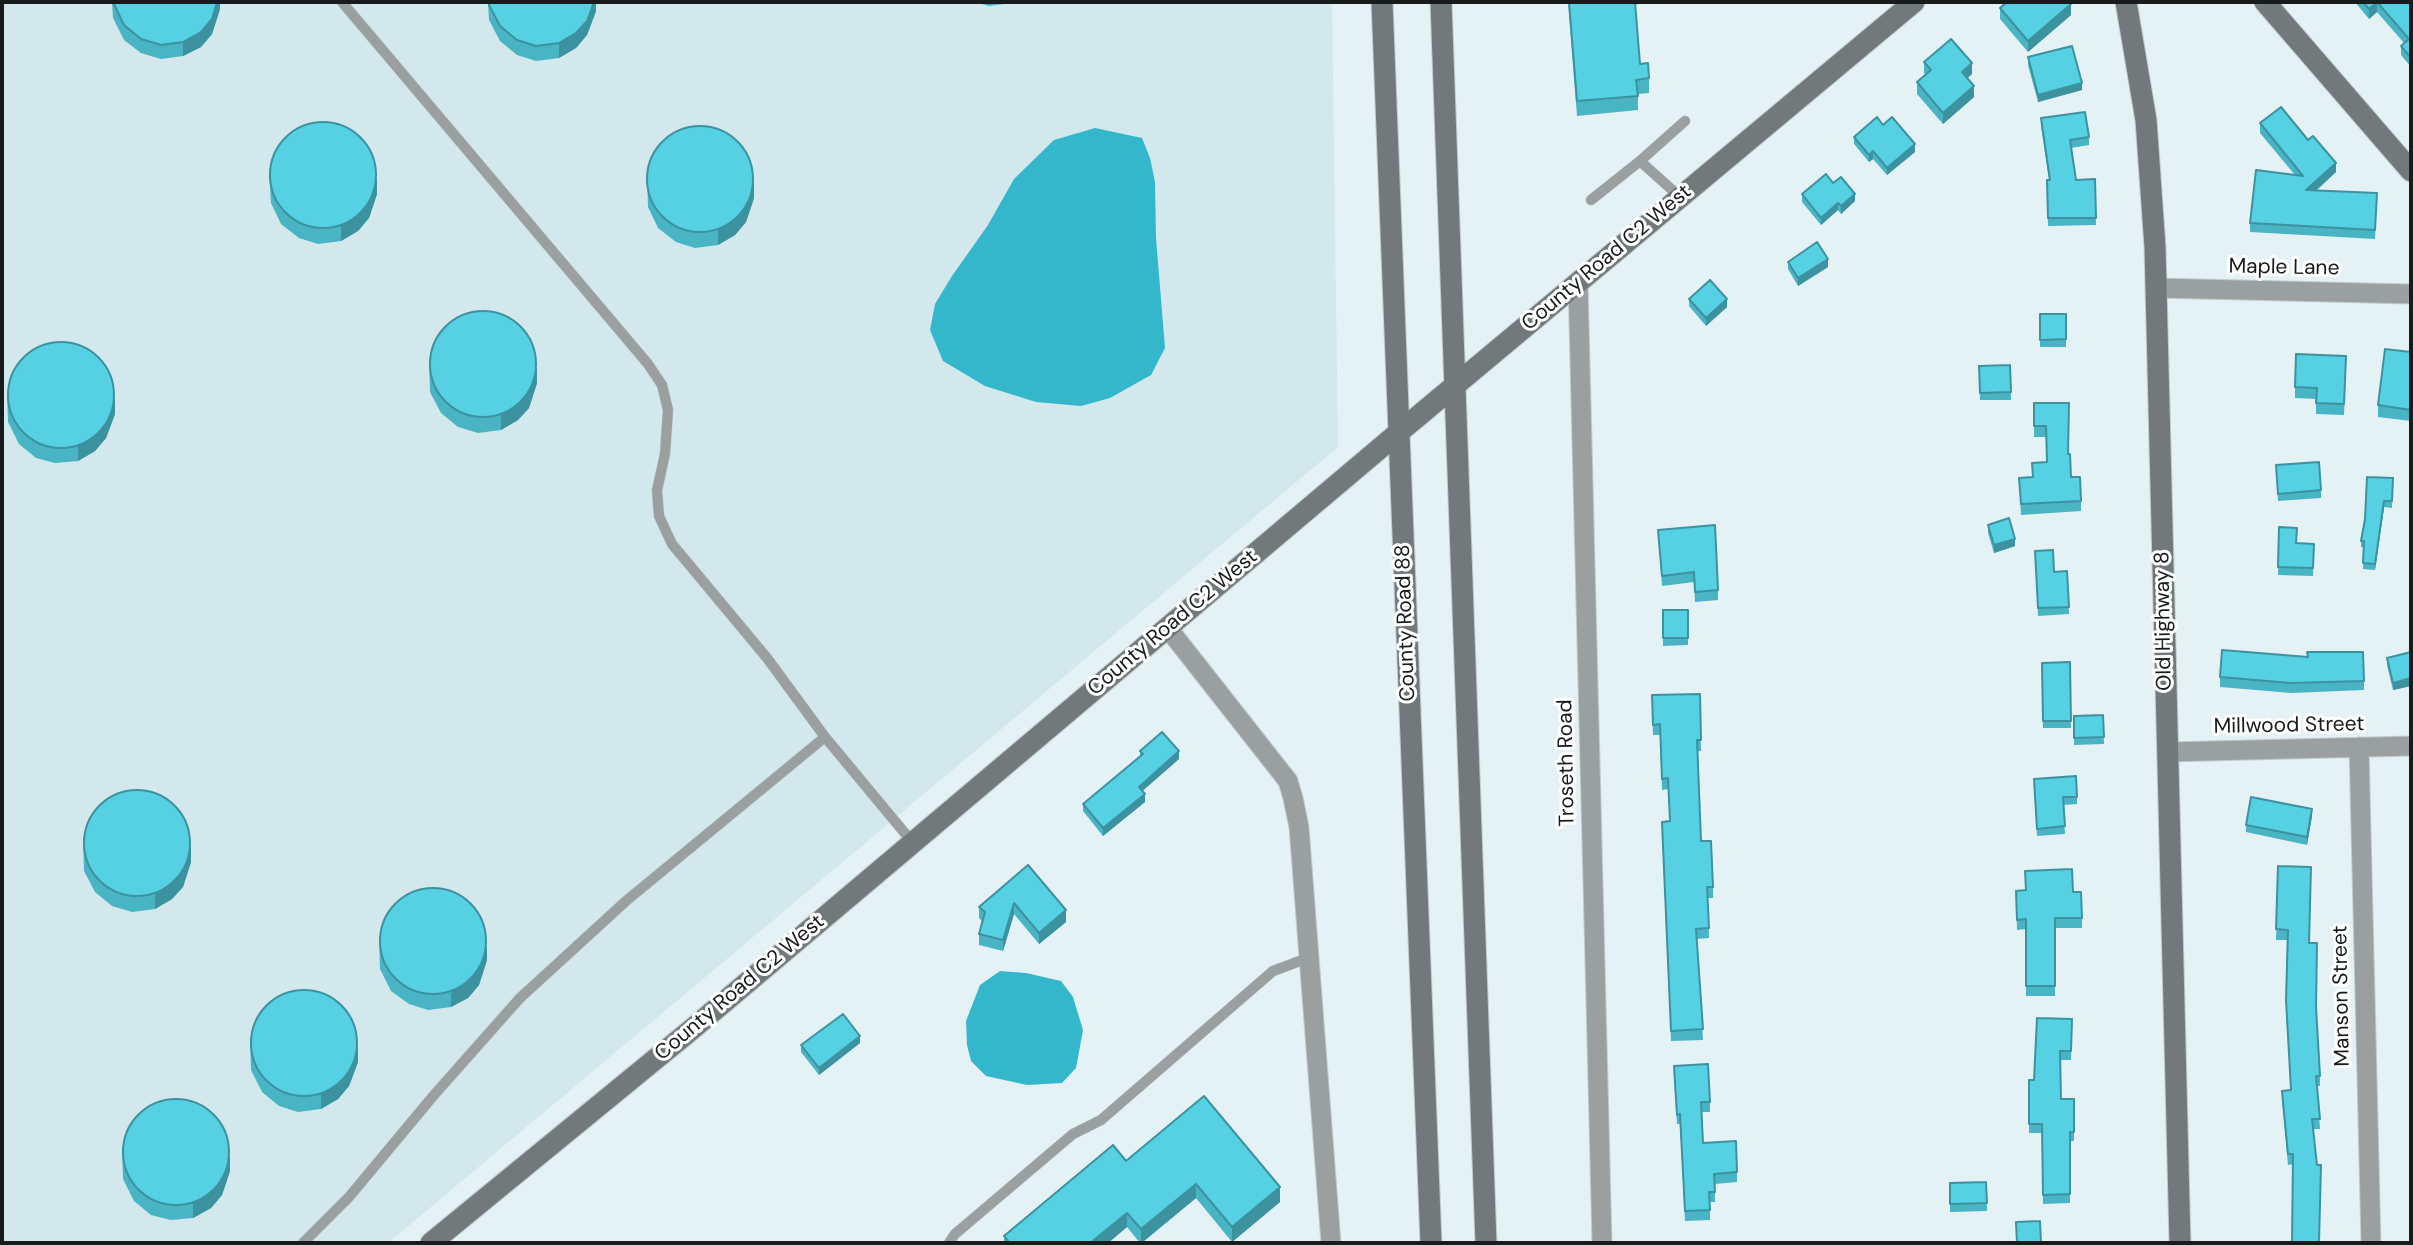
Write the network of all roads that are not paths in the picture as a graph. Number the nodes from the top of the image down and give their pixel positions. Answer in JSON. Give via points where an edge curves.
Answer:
{"nodes":[{"id":1,"x":342,"y":2,"type":"edge"},
{"id":2,"x":1382,"y":2,"type":"edge"},
{"id":3,"x":1441,"y":2,"type":"edge"},
{"id":4,"x":1914,"y":2,"type":"edge"},
{"id":5,"x":2126,"y":2,"type":"edge"},
{"id":6,"x":2265,"y":2,"type":"edge"},
{"id":7,"x":1685,"y":121,"type":"dead end"},
{"id":8,"x":1640,"y":161,"type":"junction"},
{"id":9,"x":2411,"y":171,"type":"edge"},
{"id":10,"x":1680,"y":197,"type":"junction"},
{"id":11,"x":1591,"y":200,"type":"dead end"},
{"id":12,"x":1578,"y":283,"type":"junction"},
{"id":13,"x":2156,"y":288,"type":"junction"},
{"id":14,"x":2411,"y":294,"type":"edge"},
{"id":15,"x":1455,"y":385,"type":"junction"},
{"id":16,"x":1398,"y":433,"type":"junction"},
{"id":17,"x":1167,"y":627,"type":"junction"},
{"id":18,"x":825,"y":737,"type":"junction"},
{"id":19,"x":2411,"y":746,"type":"edge"},
{"id":20,"x":2359,"y":747,"type":"junction"},
{"id":21,"x":2168,"y":752,"type":"junction"},
{"id":22,"x":912,"y":843,"type":"junction"},
{"id":23,"x":1308,"y":957,"type":"junction"},
{"id":24,"x":303,"y":1243,"type":"edge"},
{"id":25,"x":431,"y":1243,"type":"edge"},
{"id":26,"x":949,"y":1243,"type":"edge"},
{"id":27,"x":1331,"y":1243,"type":"edge"},
{"id":28,"x":1431,"y":1243,"type":"edge"},
{"id":29,"x":1486,"y":1243,"type":"edge"},
{"id":30,"x":1602,"y":1243,"type":"edge"},
{"id":31,"x":2180,"y":1243,"type":"edge"},
{"id":32,"x":2371,"y":1243,"type":"edge"}],
"edges":[{"from":1,"to":18,"type":"lane","via":[[662,385],[668,410],[657,490],[659,516],[672,544],[767,658]]},
{"from":2,"to":16,"type":"street","name":"County Road 88"},
{"from":3,"to":15,"type":"street"},
{"from":4,"to":10,"type":"street","name":"County Road C2 West"},
{"from":5,"to":13,"type":"street","name":"Old Highway 8","via":[[2146,120]]},
{"from":6,"to":9,"type":"street"},
{"from":7,"to":8,"type":"lane"},
{"from":8,"to":10,"type":"lane"},
{"from":8,"to":11,"type":"lane"},
{"from":10,"to":12,"type":"street","name":"County Road C2 West"},
{"from":12,"to":15,"type":"street","name":"County Road C2 West"},
{"from":12,"to":30,"type":"street","name":"Troseth Road"},
{"from":13,"to":14,"type":"street","name":"Maple Lane"},
{"from":13,"to":21,"type":"street","name":"Old Highway 8"},
{"from":15,"to":16,"type":"street","name":"County Road C2 West"},
{"from":15,"to":29,"type":"street"},
{"from":16,"to":17,"type":"street","name":"County Road C2 West"},
{"from":16,"to":28,"type":"street","name":"County Road 88"},
{"from":17,"to":22,"type":"street","name":"County Road C2 West"},
{"from":17,"to":23,"type":"street","via":[[1288,781],[1298,827]]},
{"from":18,"to":22,"type":"lane"},
{"from":18,"to":24,"type":"lane","via":[[626,901],[520,998],[349,1197]]},
{"from":19,"to":20,"type":"street","name":"Millwood Street"},
{"from":20,"to":21,"type":"street","name":"Millwood Street"},
{"from":20,"to":32,"type":"street","name":"Manson Street"},
{"from":21,"to":31,"type":"street","name":"Old Highway 8"},
{"from":22,"to":25,"type":"street","name":"County Road C2 West"},
{"from":23,"to":26,"type":"lane","via":[[1273,971],[1101,1120],[1073,1134]]},
{"from":23,"to":27,"type":"street"}]}
